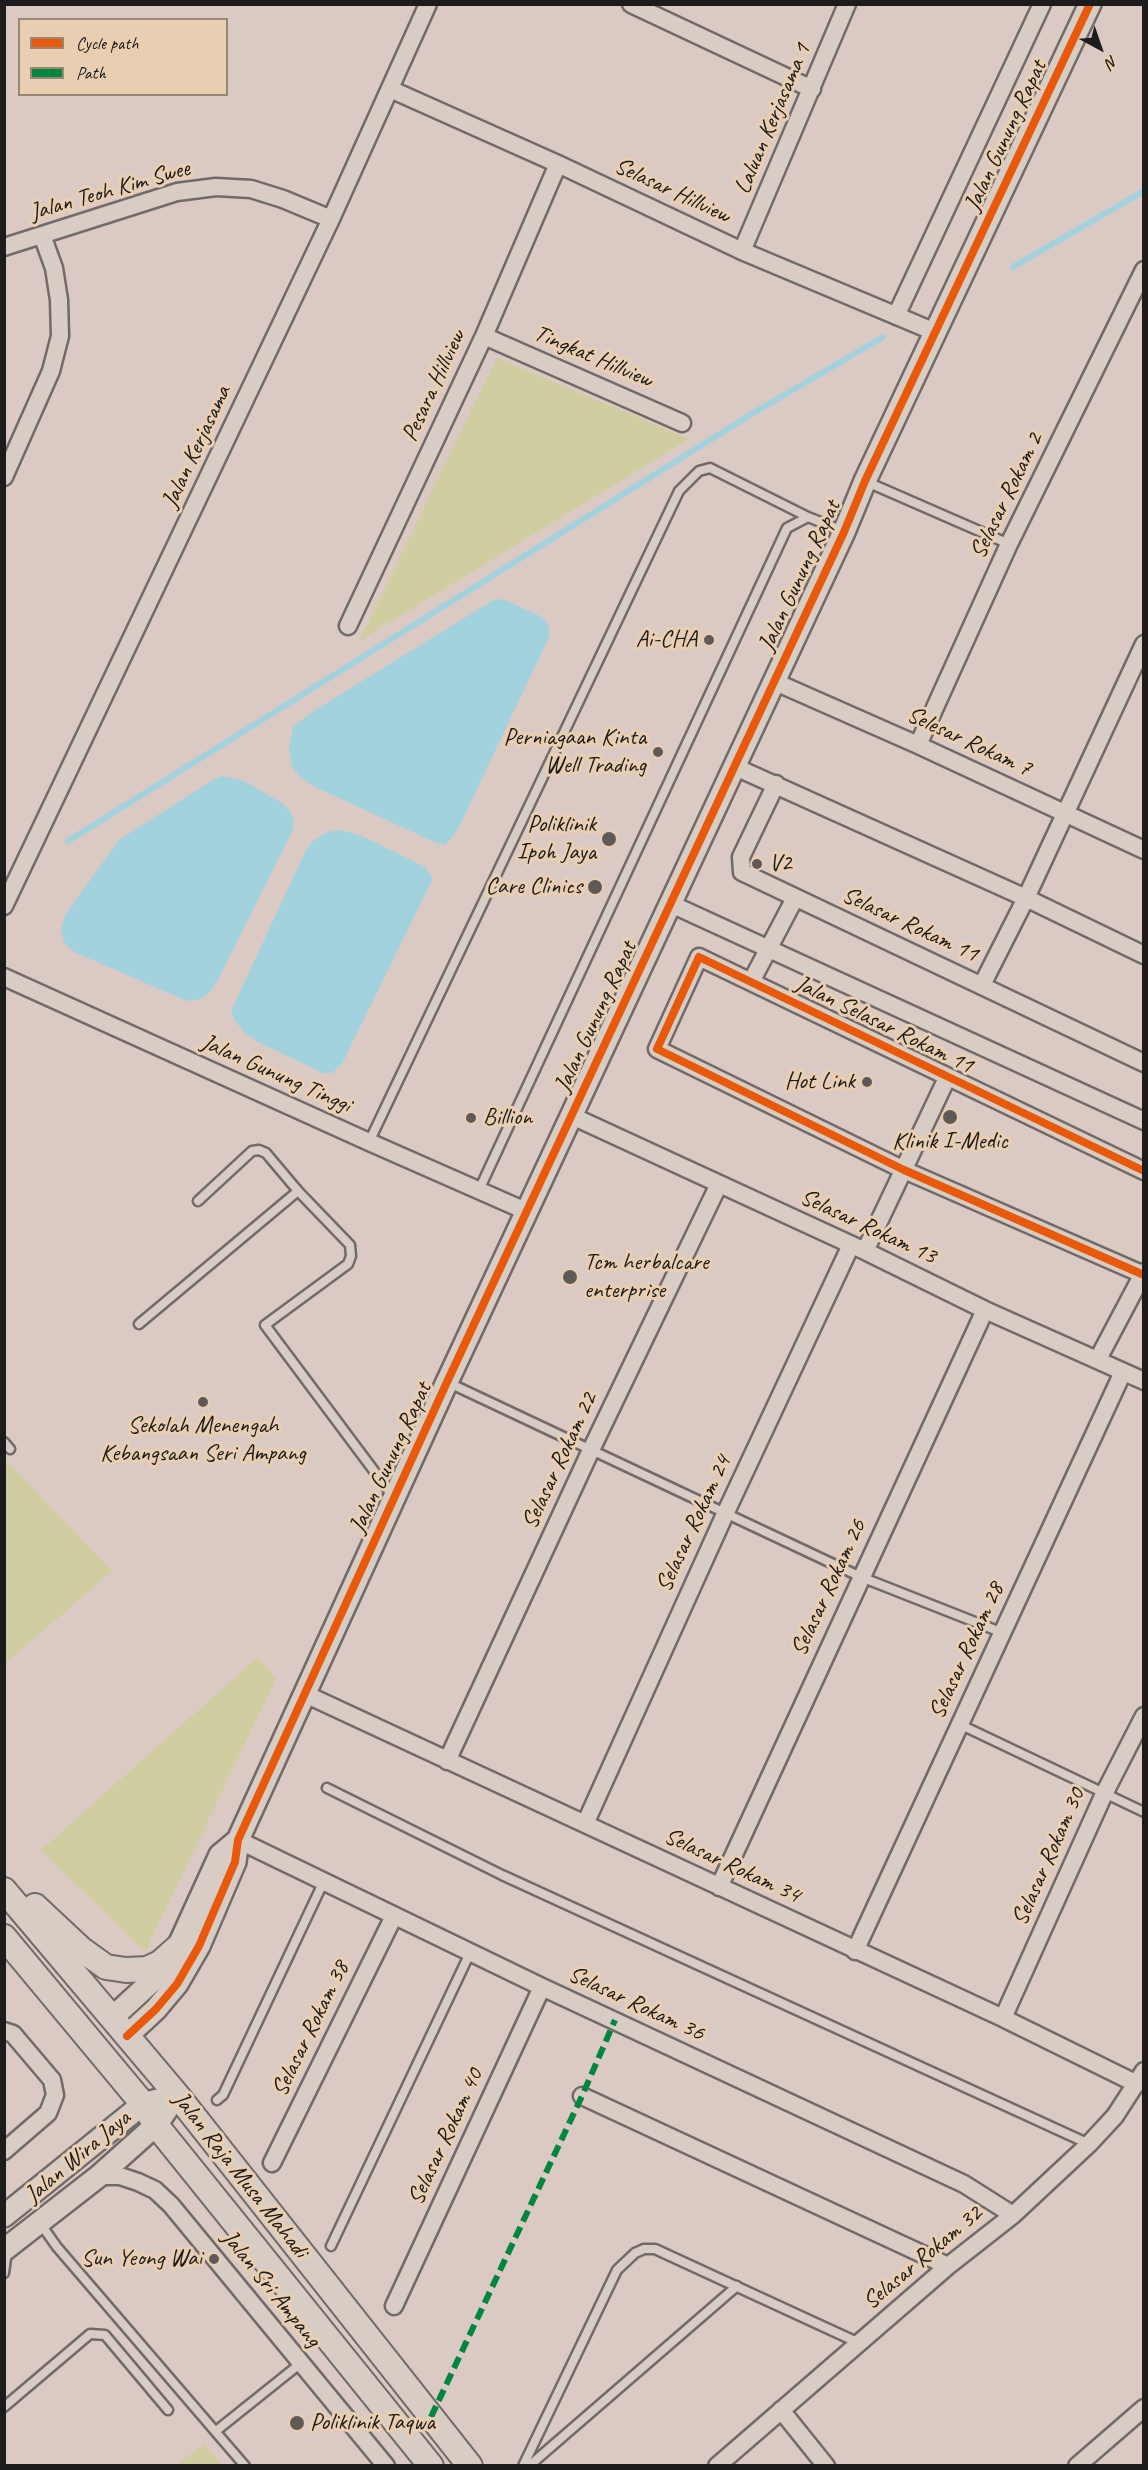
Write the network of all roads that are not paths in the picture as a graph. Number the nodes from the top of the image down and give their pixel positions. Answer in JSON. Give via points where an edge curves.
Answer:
{"nodes":[{"id":1,"x":428,"y":4,"type":"edge"},
{"id":2,"x":631,"y":4,"type":"edge"},
{"id":3,"x":847,"y":4,"type":"edge"},
{"id":4,"x":1042,"y":4,"type":"edge"},
{"id":5,"x":1090,"y":4,"type":"edge"},
{"id":6,"x":390,"y":89,"type":"junction"},
{"id":7,"x":812,"y":89,"type":"junction"},
{"id":8,"x":558,"y":164,"type":"junction"},
{"id":9,"x":331,"y":219,"type":"junction"},
{"id":10,"x":42,"y":235,"type":"junction"},
{"id":11,"x":4,"y":247,"type":"edge"},
{"id":12,"x":742,"y":252,"type":"junction"},
{"id":13,"x":1143,"y":270,"type":"edge"},
{"id":14,"x":1139,"y":289,"type":"edge"},
{"id":15,"x":896,"y":316,"type":"junction"},
{"id":16,"x":935,"y":332,"type":"junction"},
{"id":17,"x":484,"y":336,"type":"junction"},
{"id":18,"x":682,"y":423,"type":"dead end"},
{"id":19,"x":4,"y":477,"type":"edge"},
{"id":20,"x":865,"y":481,"type":"junction"},
{"id":21,"x":808,"y":517,"type":"junction"},
{"id":22,"x":844,"y":532,"type":"junction"},
{"id":23,"x":1009,"y":544,"type":"junction"},
{"id":24,"x":348,"y":626,"type":"dead end"},
{"id":25,"x":1143,"y":644,"type":"edge"},
{"id":26,"x":773,"y":681,"type":"junction"},
{"id":27,"x":918,"y":745,"type":"junction"},
{"id":28,"x":733,"y":766,"type":"junction"},
{"id":29,"x":776,"y":784,"type":"junction"},
{"id":30,"x":1065,"y":812,"type":"junction"},
{"id":31,"x":1143,"y":850,"type":"edge"},
{"id":32,"x":795,"y":898,"type":"junction"},
{"id":33,"x":1026,"y":898,"type":"junction"},
{"id":34,"x":671,"y":904,"type":"junction"},
{"id":35,"x":4,"y":906,"type":"edge"},
{"id":36,"x":768,"y":949,"type":"junction"},
{"id":37,"x":1143,"y":955,"type":"edge"},
{"id":38,"x":4,"y":977,"type":"edge"},
{"id":39,"x":751,"y":982,"type":"junction"},
{"id":40,"x":982,"y":985,"type":"junction"},
{"id":41,"x":1143,"y":1063,"type":"edge"},
{"id":42,"x":947,"y":1078,"type":"junction"},
{"id":43,"x":572,"y":1116,"type":"junction"},
{"id":44,"x":1143,"y":1121,"type":"edge"},
{"id":45,"x":369,"y":1142,"type":"junction"},
{"id":46,"x":904,"y":1170,"type":"junction"},
{"id":47,"x":1143,"y":1171,"type":"edge"},
{"id":48,"x":719,"y":1184,"type":"junction"},
{"id":49,"x":478,"y":1190,"type":"junction"},
{"id":50,"x":298,"y":1191,"type":"junction"},
{"id":51,"x":198,"y":1201,"type":"dead end"},
{"id":52,"x":528,"y":1212,"type":"junction"},
{"id":53,"x":858,"y":1248,"type":"junction"},
{"id":54,"x":1143,"y":1274,"type":"edge"},
{"id":55,"x":985,"y":1310,"type":"junction"},
{"id":56,"x":139,"y":1324,"type":"dead end"},
{"id":57,"x":1098,"y":1359,"type":"junction"},
{"id":58,"x":1123,"y":1372,"type":"junction"},
{"id":59,"x":1143,"y":1381,"type":"edge"},
{"id":60,"x":447,"y":1382,"type":"junction"},
{"id":61,"x":591,"y":1450,"type":"junction"},
{"id":62,"x":394,"y":1497,"type":"junction"},
{"id":63,"x":726,"y":1512,"type":"junction"},
{"id":64,"x":861,"y":1577,"type":"junction"},
{"id":65,"x":1003,"y":1633,"type":"junction"},
{"id":66,"x":305,"y":1694,"type":"junction"},
{"id":67,"x":1143,"y":1716,"type":"edge"},
{"id":68,"x":959,"y":1724,"type":"junction"},
{"id":69,"x":447,"y":1761,"type":"junction"},
{"id":70,"x":327,"y":1788,"type":"dead end"},
{"id":71,"x":1104,"y":1794,"type":"junction"},
{"id":72,"x":1143,"y":1812,"type":"edge"},
{"id":73,"x":585,"y":1824,"type":"junction"},
{"id":74,"x":238,"y":1840,"type":"junction"},
{"id":75,"x":323,"y":1883,"type":"junction"},
{"id":76,"x":719,"y":1887,"type":"junction"},
{"id":77,"x":10,"y":1896,"type":"edge"},
{"id":78,"x":394,"y":1916,"type":"junction"},
{"id":79,"x":4,"y":1937,"type":"edge"},
{"id":80,"x":178,"y":1947,"type":"junction"},
{"id":81,"x":855,"y":1951,"type":"junction"},
{"id":82,"x":470,"y":1953,"type":"junction"},
{"id":83,"x":542,"y":1987,"type":"junction"},
{"id":84,"x":1003,"y":2018,"type":"junction"},
{"id":85,"x":76,"y":2023,"type":"junction"},
{"id":86,"x":116,"y":2029,"type":"junction"},
{"id":87,"x":4,"y":2031,"type":"edge"},
{"id":88,"x":1140,"y":2078,"type":"edge"},
{"id":89,"x":177,"y":2095,"type":"junction"},
{"id":90,"x":582,"y":2096,"type":"dead end"},
{"id":91,"x":218,"y":2100,"type":"dead end"},
{"id":92,"x":143,"y":2104,"type":"junction"},
{"id":93,"x":156,"y":2125,"type":"junction"},
{"id":94,"x":1089,"y":2144,"type":"junction"},
{"id":95,"x":4,"y":2151,"type":"edge"},
{"id":96,"x":272,"y":2163,"type":"dead end"},
{"id":97,"x":99,"y":2176,"type":"junction"},
{"id":98,"x":1012,"y":2215,"type":"junction"},
{"id":99,"x":4,"y":2216,"type":"edge"},
{"id":100,"x":39,"y":2222,"type":"junction"},
{"id":101,"x":331,"y":2246,"type":"dead end"},
{"id":102,"x":6,"y":2249,"type":"edge"},
{"id":103,"x":948,"y":2266,"type":"junction"},
{"id":104,"x":4,"y":2273,"type":"edge"},
{"id":105,"x":737,"y":2286,"type":"junction"},
{"id":106,"x":394,"y":2306,"type":"dead end"},
{"id":107,"x":859,"y":2343,"type":"junction"},
{"id":108,"x":301,"y":2363,"type":"junction"},
{"id":109,"x":4,"y":2408,"type":"edge"},
{"id":110,"x":1143,"y":2408,"type":"edge"},
{"id":111,"x":168,"y":2410,"type":"dead end"},
{"id":112,"x":781,"y":2410,"type":"junction"},
{"id":113,"x":216,"y":2431,"type":"junction"},
{"id":114,"x":245,"y":2466,"type":"edge"},
{"id":115,"x":386,"y":2466,"type":"edge"},
{"id":116,"x":431,"y":2466,"type":"edge"},
{"id":117,"x":470,"y":2466,"type":"edge"},
{"id":118,"x":523,"y":2466,"type":"edge"},
{"id":119,"x":530,"y":2466,"type":"edge"},
{"id":120,"x":717,"y":2466,"type":"edge"},
{"id":121,"x":826,"y":2466,"type":"edge"},
{"id":122,"x":1077,"y":2466,"type":"edge"}],
"edges":[{"from":1,"to":6,"type":"street","name":"Jalan Kerjasama"},
{"from":2,"to":7,"type":"street"},
{"from":3,"to":7,"type":"street","name":"Laluan Kerjasama 1"},
{"from":4,"to":15,"type":"street"},
{"from":5,"to":16,"type":"street","name":"Jalan Gunung Rapat"},
{"from":6,"to":8,"type":"street","name":"Selasar Hillview"},
{"from":6,"to":9,"type":"street","name":"Jalan Kerjasama"},
{"from":7,"to":12,"type":"street","name":"Laluan Kerjasama 1"},
{"from":8,"to":12,"type":"street","name":"Selasar Hillview"},
{"from":8,"to":17,"type":"street","name":"Pesara Hillview"},
{"from":9,"to":10,"type":"street","name":"Jalan Teoh Kim Swee","via":[[251,189],[216,187],[177,192]]},
{"from":9,"to":35,"type":"street","name":"Jalan Kerjasama"},
{"from":10,"to":11,"type":"street","name":"Jalan Teoh Kim Swee"},
{"from":10,"to":19,"type":"street","via":[[56,279],[60,336],[51,371]]},
{"from":12,"to":15,"type":"street","name":"Selasar Hillview"},
{"from":13,"to":14,"type":"street","name":"Selasar Rokam 2"},
{"from":14,"to":23,"type":"street","name":"Selasar Rokam 2"},
{"from":15,"to":16,"type":"street","name":"Selasar Hillview"},
{"from":16,"to":20,"type":"street","name":"Jalan Gunung Rapat"},
{"from":17,"to":18,"type":"street","name":"Tingkat Hillview"},
{"from":17,"to":24,"type":"street","name":"Pesara Hillview"},
{"from":20,"to":22,"type":"street","name":"Jalan Gunung Rapat"},
{"from":20,"to":23,"type":"lane"},
{"from":21,"to":22,"type":"lane"},
{"from":21,"to":45,"type":"lane","via":[[710,468],[699,471],[679,491]]},
{"from":21,"to":49,"type":"lane","via":[[787,528]]},
{"from":22,"to":26,"type":"street","name":"Jalan Gunung Rapat"},
{"from":23,"to":27,"type":"street","name":"Selasar Rokam 2"},
{"from":25,"to":30,"type":"street"},
{"from":26,"to":27,"type":"street","name":"Selesar Rokam 7"},
{"from":26,"to":28,"type":"street","name":"Jalan Gunung Rapat"},
{"from":27,"to":30,"type":"street","name":"Selesar Rokam 7"},
{"from":28,"to":29,"type":"street"},
{"from":28,"to":34,"type":"street","name":"Jalan Gunung Rapat"},
{"from":29,"to":32,"type":"street","name":"Selasar Rokam 11","via":[[741,857],[742,872]]},
{"from":29,"to":33,"type":"street"},
{"from":30,"to":31,"type":"street","name":"Selesar Rokam 7"},
{"from":30,"to":33,"type":"street"},
{"from":32,"to":36,"type":"street"},
{"from":32,"to":40,"type":"street","name":"Selasar Rokam 11"},
{"from":33,"to":37,"type":"street"},
{"from":33,"to":40,"type":"street"},
{"from":34,"to":36,"type":"street"},
{"from":34,"to":43,"type":"street","name":"Jalan Gunung Rapat"},
{"from":36,"to":39,"type":"street"},
{"from":36,"to":44,"type":"street"},
{"from":38,"to":45,"type":"street","name":"Jalan Gunung Tinggi"},
{"from":39,"to":42,"type":"street","name":"Jalan Selasar Rokam 11"},
{"from":39,"to":46,"type":"street","name":"Jalan Selasar Rokam 11","via":[[699,957],[657,1049]]},
{"from":40,"to":41,"type":"street","name":"Selasar Rokam 11"},
{"from":42,"to":46,"type":"street","name":"Selasar Rokam 24"},
{"from":42,"to":47,"type":"street","name":"Jalan Selasar Rokam 11"},
{"from":43,"to":48,"type":"street","name":"Selasar Rokam 13"},
{"from":43,"to":52,"type":"street","name":"Jalan Gunung Rapat"},
{"from":45,"to":49,"type":"street","name":"Jalan Gunung Tinggi"},
{"from":46,"to":53,"type":"street","name":"Selasar Rokam 24"},
{"from":46,"to":54,"type":"street"},
{"from":48,"to":53,"type":"street","name":"Selasar Rokam 13"},
{"from":48,"to":61,"type":"street","name":"Selasar Rokam 22"},
{"from":49,"to":52,"type":"street","name":"Jalan Gunung Tinggi"},
{"from":50,"to":51,"type":"lane","via":[[259,1149],[252,1151]]},
{"from":50,"to":56,"type":"lane"},
{"from":50,"to":62,"type":"lane","via":[[350,1245],[351,1256],[348,1264],[265,1325]]},
{"from":52,"to":60,"type":"street","name":"Jalan Gunung Rapat"},
{"from":53,"to":55,"type":"street","name":"Selasar Rokam 13"},
{"from":53,"to":63,"type":"street","name":"Selasar Rokam 24"},
{"from":54,"to":57,"type":"street"},
{"from":55,"to":57,"type":"street","name":"Selasar Rokam 13"},
{"from":55,"to":64,"type":"street","name":"Selasar Rokam 26"},
{"from":57,"to":58,"type":"street","name":"Selasar Rokam 13"},
{"from":58,"to":59,"type":"street","name":"Selasar Rokam 13"},
{"from":58,"to":65,"type":"street","name":"Selasar Rokam 28"},
{"from":60,"to":61,"type":"lane"},
{"from":60,"to":62,"type":"street","name":"Jalan Gunung Rapat"},
{"from":61,"to":63,"type":"lane"},
{"from":61,"to":69,"type":"street","name":"Selasar Rokam 22"},
{"from":62,"to":66,"type":"street","name":"Jalan Gunung Rapat"},
{"from":63,"to":64,"type":"lane"},
{"from":63,"to":73,"type":"street","name":"Selasar Rokam 24"},
{"from":64,"to":65,"type":"lane"},
{"from":64,"to":76,"type":"street","name":"Selasar Rokam 26"},
{"from":65,"to":68,"type":"street","name":"Selasar Rokam 28"},
{"from":66,"to":69,"type":"street","name":"Selasar Rokam 34"},
{"from":66,"to":74,"type":"street","name":"Jalan Gunung Rapat"},
{"from":67,"to":71,"type":"street","name":"Selasar Rokam 30"},
{"from":68,"to":71,"type":"lane"},
{"from":68,"to":81,"type":"street","name":"Selasar Rokam 28"},
{"from":69,"to":73,"type":"street","name":"Selasar Rokam 34"},
{"from":70,"to":94,"type":"lane","via":[[502,1875]]},
{"from":71,"to":72,"type":"lane"},
{"from":71,"to":84,"type":"street","name":"Selasar Rokam 30"},
{"from":73,"to":76,"type":"street","name":"Selasar Rokam 34"},
{"from":74,"to":75,"type":"street","name":"Selasar Rokam 36"},
{"from":74,"to":80,"type":"street","name":"Jalan Gunung Rapat","via":[[220,1855]]},
{"from":74,"to":86,"type":"street","name":"Jalan Gunung Rapat","via":[[235,1862],[200,1946],[177,1984],[156,2009]]},
{"from":75,"to":78,"type":"street","name":"Selasar Rokam 36"},
{"from":75,"to":91,"type":"lane"},
{"from":76,"to":81,"type":"street","name":"Selasar Rokam 34"},
{"from":77,"to":80,"type":"main road","via":[[33,1905],[106,1967],[147,1970]]},
{"from":77,"to":86,"type":"main road","name":"Jalan Raja Musa Mahadi"},
{"from":78,"to":82,"type":"street","name":"Selasar Rokam 36"},
{"from":78,"to":96,"type":"street","name":"Selasar Rokam 38"},
{"from":79,"to":85,"type":"main road","name":"Jalan Raja Musa Mahadi"},
{"from":80,"to":86,"type":"street","name":"Jalan Gunung Rapat"},
{"from":81,"to":84,"type":"street","name":"Selasar Rokam 34"},
{"from":82,"to":83,"type":"street","name":"Selasar Rokam 36"},
{"from":82,"to":101,"type":"lane"},
{"from":83,"to":98,"type":"street","name":"Selasar Rokam 36","via":[[964,2184]]},
{"from":83,"to":106,"type":"street","name":"Selasar Rokam 40"},
{"from":84,"to":88,"type":"street","name":"Selasar Rokam 34"},
{"from":85,"to":86,"type":"main road"},
{"from":85,"to":92,"type":"main road","name":"Jalan Raja Musa Mahadi"},
{"from":86,"to":89,"type":"main road","name":"Jalan Raja Musa Mahadi"},
{"from":86,"to":92,"type":"main road"},
{"from":87,"to":95,"type":"street","via":[[13,2034],[52,2080],[55,2095],[48,2113]]},
{"from":88,"to":94,"type":"street","name":"Selasar Rokam 32","via":[[1115,2116]]},
{"from":89,"to":92,"type":"street"},
{"from":89,"to":93,"type":"street","name":"Jalan Wira Jaya"},
{"from":89,"to":117,"type":"main road","name":"Jalan Raja Musa Mahadi"},
{"from":90,"to":103,"type":"street"},
{"from":92,"to":93,"type":"main road","name":"Jalan Raja Musa Mahadi"},
{"from":92,"to":99,"type":"street","name":"Jalan Wira Jaya"},
{"from":93,"to":97,"type":"street","name":"Jalan Wira Jaya"},
{"from":93,"to":116,"type":"main road","name":"Jalan Raja Musa Mahadi"},
{"from":94,"to":98,"type":"street","name":"Selasar Rokam 32"},
{"from":97,"to":100,"type":"street","name":"Jalan Wira Jaya"},
{"from":97,"to":108,"type":"street","name":"Jalan Sri Ampang","via":[[120,2176],[155,2190]]},
{"from":98,"to":103,"type":"street","name":"Selasar Rokam 32"},
{"from":100,"to":102,"type":"street","name":"Jalan Wira Jaya"},
{"from":100,"to":113,"type":"lane"},
{"from":102,"to":104,"type":"lane"},
{"from":103,"to":107,"type":"street","name":"Selasar Rokam 32"},
{"from":105,"to":107,"type":"lane"},
{"from":105,"to":118,"type":"lane","via":[[655,2249],[634,2253],[616,2270]]},
{"from":105,"to":119,"type":"lane"},
{"from":107,"to":112,"type":"street","name":"Selasar Rokam 32"},
{"from":108,"to":113,"type":"lane"},
{"from":108,"to":115,"type":"street","name":"Jalan Sri Ampang"},
{"from":109,"to":111,"type":"lane","via":[[90,2334],[105,2336]]},
{"from":110,"to":122,"type":"street"},
{"from":112,"to":120,"type":"street","name":"Selasar Rokam 32"},
{"from":112,"to":121,"type":"street"},
{"from":113,"to":114,"type":"lane"}]}
